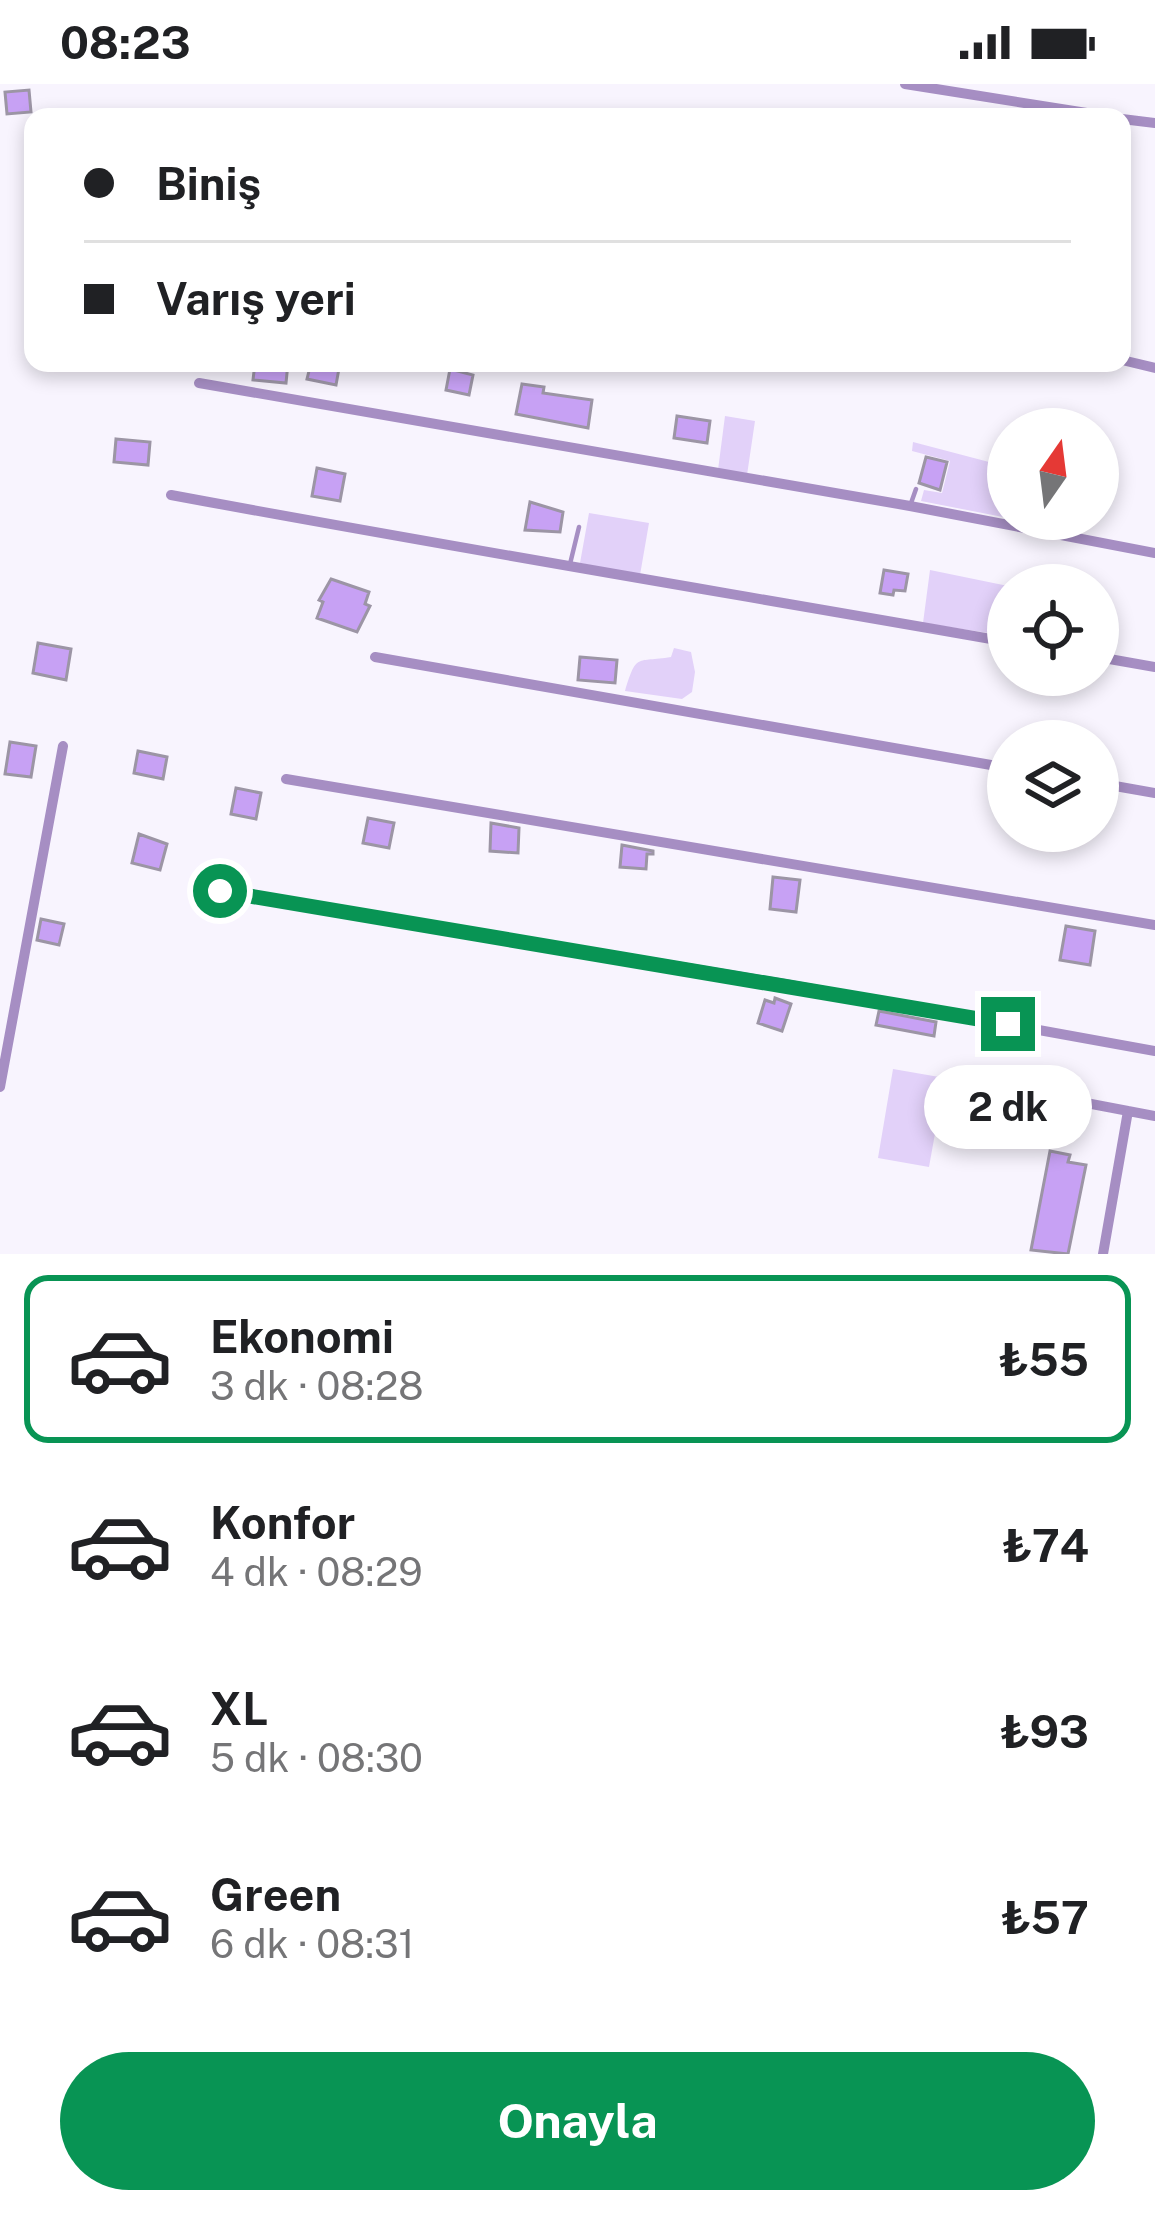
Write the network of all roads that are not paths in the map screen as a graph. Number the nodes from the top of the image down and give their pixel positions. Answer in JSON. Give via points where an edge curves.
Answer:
{"nodes":[{"id":1,"x":905,"y":84,"type":"edge"},
{"id":2,"x":1056,"y":108,"type":"edge"},
{"id":3,"x":199,"y":383,"type":"dead end"},
{"id":4,"x":916,"y":489,"type":"dead end"},
{"id":5,"x":171,"y":496,"type":"dead end"},
{"id":6,"x":910,"y":506,"type":"junction"},
{"id":7,"x":579,"y":526,"type":"dead end"},
{"id":8,"x":1155,"y":553,"type":"edge"},
{"id":9,"x":569,"y":569,"type":"junction"},
{"id":10,"x":987,"y":638,"type":"edge"},
{"id":11,"x":376,"y":657,"type":"dead end"},
{"id":12,"x":1119,"y":661,"type":"edge"},
{"id":13,"x":1155,"y":667,"type":"edge"},
{"id":14,"x":63,"y":746,"type":"dead end"},
{"id":15,"x":987,"y":764,"type":"edge"},
{"id":16,"x":286,"y":779,"type":"dead end"},
{"id":17,"x":1119,"y":787,"type":"edge"},
{"id":18,"x":1155,"y":793,"type":"edge"},
{"id":19,"x":220,"y":891,"type":"dead end"},
{"id":20,"x":1155,"y":925,"type":"edge"},
{"id":21,"x":1155,"y":1052,"type":"edge"},
{"id":22,"x":0,"y":1087,"type":"edge"},
{"id":23,"x":957,"y":1103,"type":"dead end"},
{"id":24,"x":1128,"y":1111,"type":"junction"},
{"id":25,"x":1155,"y":1116,"type":"edge"},
{"id":26,"x":1103,"y":1254,"type":"edge"}],
"edges":[{"from":1,"to":2,"type":"street"},
{"from":3,"to":6,"type":"street"},
{"from":4,"to":6,"type":"lane"},
{"from":5,"to":9,"type":"street"},
{"from":6,"to":8,"type":"street"},
{"from":7,"to":9,"type":"lane"},
{"from":9,"to":10,"type":"street"},
{"from":11,"to":15,"type":"street"},
{"from":12,"to":13,"type":"street"},
{"from":14,"to":22,"type":"street"},
{"from":16,"to":20,"type":"street"},
{"from":17,"to":18,"type":"street"},
{"from":19,"to":21,"type":"street"},
{"from":23,"to":24,"type":"street","via":[[986,1084]]},
{"from":24,"to":25,"type":"street"},
{"from":24,"to":26,"type":"street"}]}
